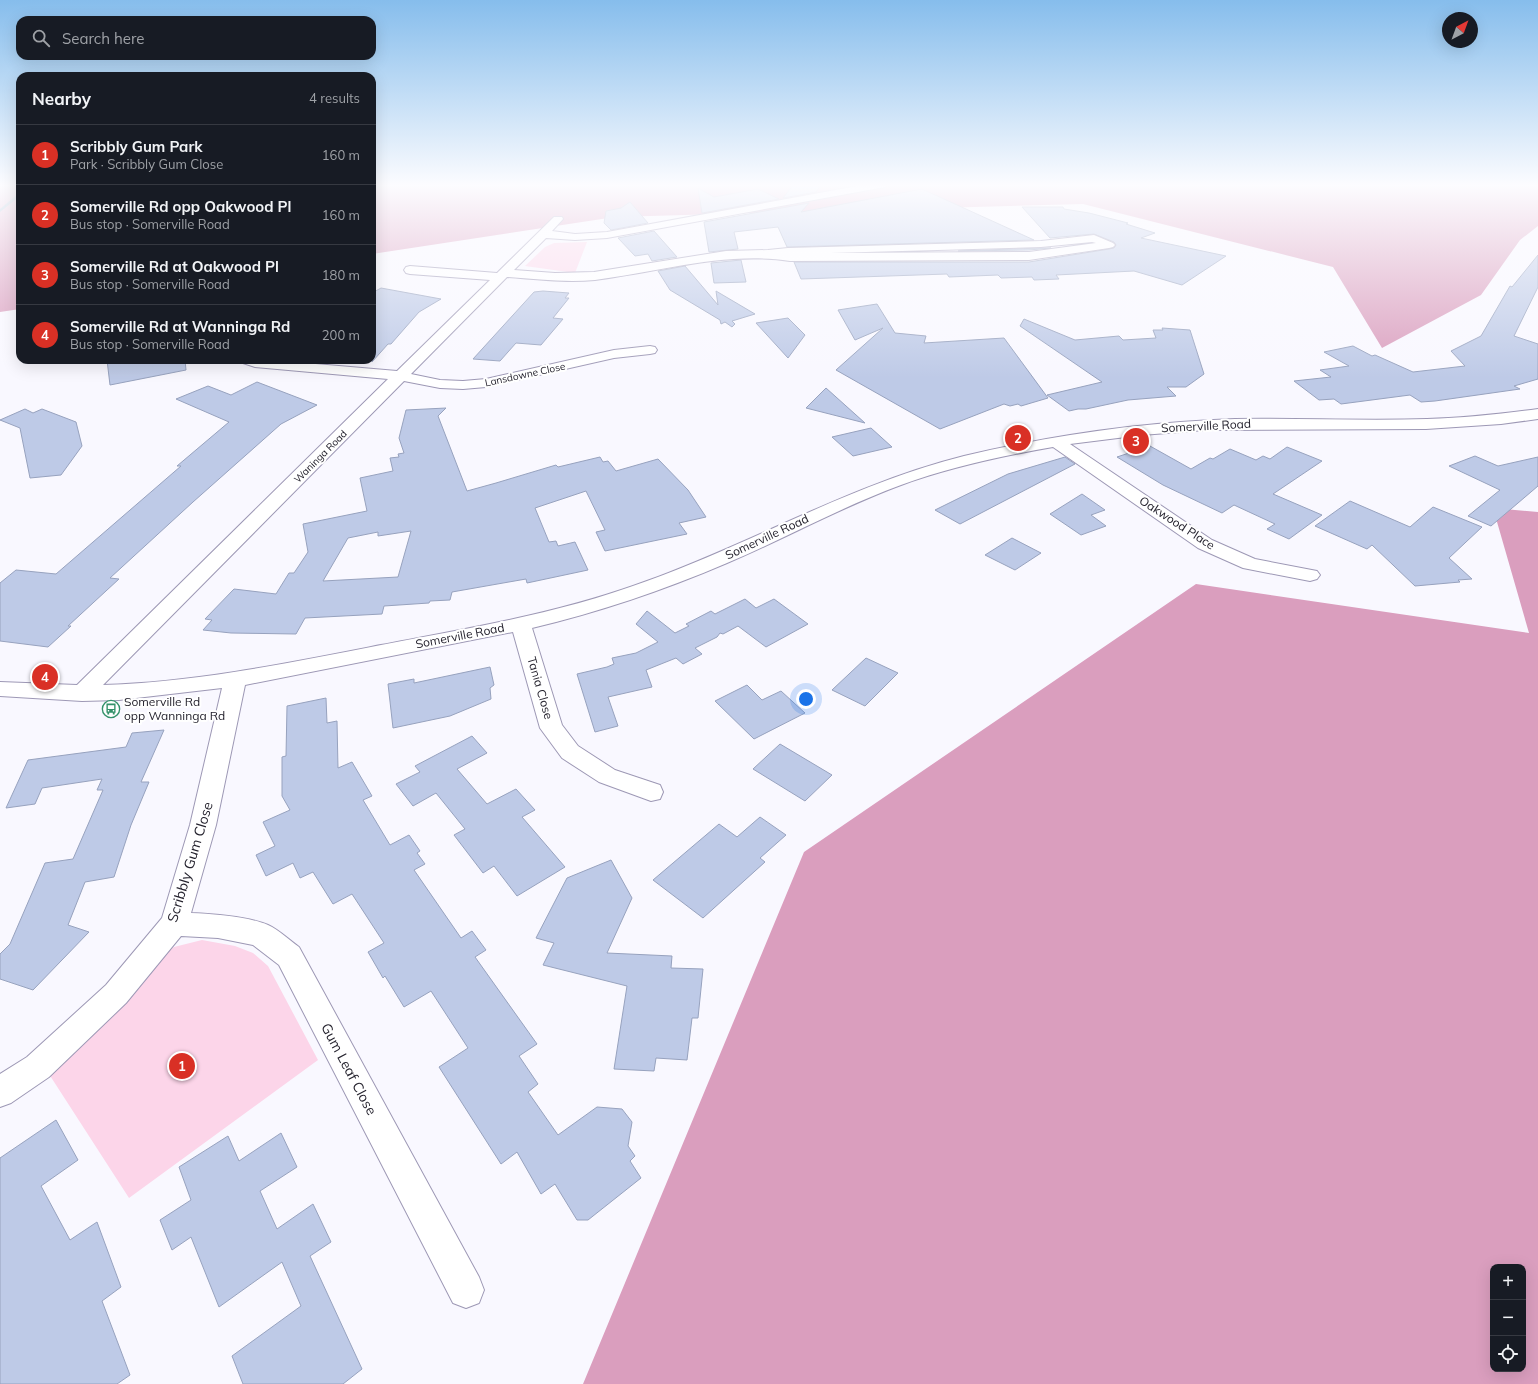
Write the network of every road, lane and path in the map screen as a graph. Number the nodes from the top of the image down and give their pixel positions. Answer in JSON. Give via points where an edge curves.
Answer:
{"nodes":[{"id":1,"x":528,"y":249,"type":"edge"},
{"id":2,"x":875,"y":249,"type":"edge"},
{"id":3,"x":1082,"y":249,"type":"edge"},
{"id":4,"x":768,"y":254,"type":"junction"},
{"id":5,"x":410,"y":270,"type":"dead end"},
{"id":6,"x":502,"y":275,"type":"junction"},
{"id":7,"x":650,"y":350,"type":"dead end"},
{"id":8,"x":276,"y":364,"type":"edge"},
{"id":9,"x":400,"y":376,"type":"junction"},
{"id":10,"x":1538,"y":414,"type":"edge"},
{"id":11,"x":1056,"y":442,"type":"junction"},
{"id":12,"x":1310,"y":575,"type":"dead end"},
{"id":13,"x":521,"y":624,"type":"junction"},
{"id":14,"x":235,"y":680,"type":"junction"},
{"id":15,"x":0,"y":689,"type":"edge"},
{"id":16,"x":82,"y":693,"type":"junction"},
{"id":17,"x":651,"y":792,"type":"dead end"},
{"id":18,"x":174,"y":924,"type":"junction"},
{"id":19,"x":0,"y":1092,"type":"edge"},
{"id":20,"x":466,"y":1290,"type":"dead end"}],
"edges":[{"from":1,"to":6,"type":"street","name":"Waninga Road"},
{"from":2,"to":4,"type":"street"},
{"from":3,"to":4,"type":"street","via":[[1029,256],[790,257]]},
{"from":4,"to":6,"type":"street","via":[[726,255],[594,276]]},
{"from":5,"to":6,"type":"street"},
{"from":6,"to":9,"type":"street","name":"Waninga Road"},
{"from":7,"to":9,"type":"street","name":"Lansdowne Close","via":[[614,354],[486,383],[440,384]]},
{"from":8,"to":9,"type":"street","name":"Lansdowne Close"},
{"from":9,"to":16,"type":"street","name":"Waninga Road"},
{"from":10,"to":11,"type":"street","name":"Somerville Road","via":[[1444,423],[1206,425],[1139,430]]},
{"from":11,"to":12,"type":"street","name":"Oakwood Place","via":[[1205,544],[1250,564]]},
{"from":11,"to":13,"type":"street","name":"Somerville Road","via":[[987,455],[894,482],[680,576],[617,598]]},
{"from":13,"to":14,"type":"street","name":"Somerville Road"},
{"from":13,"to":17,"type":"street","name":"Tania Close","via":[[551,728],[570,752],[607,776]]},
{"from":14,"to":16,"type":"street","name":"Somerville Road","via":[[121,692]]},
{"from":14,"to":18,"type":"street","name":"Scribbly Gum Close","via":[[203,825]]},
{"from":15,"to":16,"type":"street","name":"Somerville Road"},
{"from":18,"to":19,"type":"street","name":"Scribbly Gum Close","via":[[116,994],[38,1067]]},
{"from":18,"to":20,"type":"street","name":"Gum Leaf Close","via":[[218,926],[260,934],[289,956]]}]}
